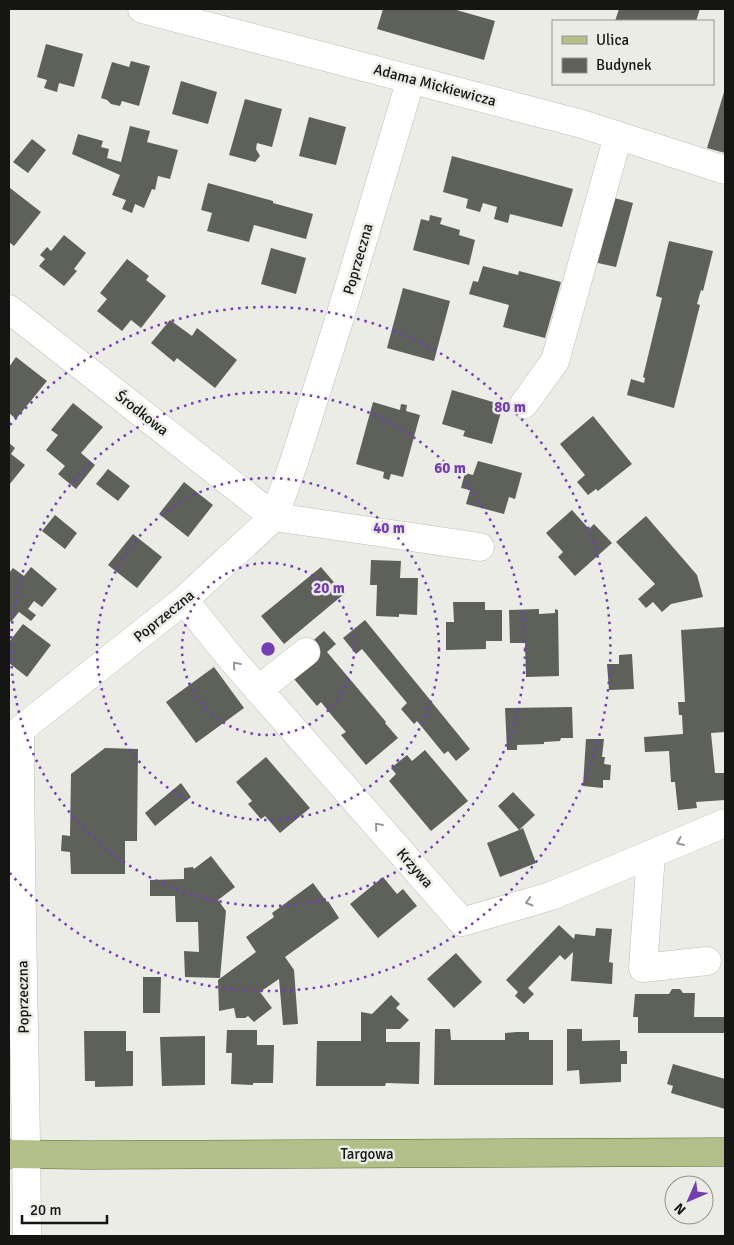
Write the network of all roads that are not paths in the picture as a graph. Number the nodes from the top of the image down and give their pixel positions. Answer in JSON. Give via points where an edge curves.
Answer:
{"nodes":[{"id":1,"x":142,"y":9,"type":"edge"},
{"id":2,"x":411,"y":79,"type":"junction"},
{"id":3,"x":618,"y":136,"type":"junction"},
{"id":4,"x":725,"y":170,"type":"edge"},
{"id":5,"x":9,"y":310,"type":"edge"},
{"id":6,"x":524,"y":404,"type":"dead end"},
{"id":7,"x":274,"y":517,"type":"junction"},
{"id":8,"x":480,"y":547,"type":"dead end"},
{"id":9,"x":184,"y":600,"type":"junction"},
{"id":10,"x":306,"y":652,"type":"dead end"},
{"id":11,"x":258,"y":690,"type":"junction"},
{"id":12,"x":14,"y":726,"type":"edge"},
{"id":13,"x":725,"y":823,"type":"edge"},
{"id":14,"x":14,"y":832,"type":"edge"},
{"id":15,"x":652,"y":854,"type":"junction"},
{"id":16,"x":707,"y":961,"type":"dead end"},
{"id":17,"x":725,"y":1152,"type":"edge"},
{"id":18,"x":18,"y":1154,"type":"edge"},
{"id":19,"x":21,"y":1235,"type":"edge"}],
"edges":[{"from":1,"to":2,"type":"street","name":"Adama Mickiewicza"},
{"from":2,"to":3,"type":"street","name":"Adama Mickiewicza"},
{"from":2,"to":7,"type":"street","name":"Poprzeczna","via":[[340,317]]},
{"from":3,"to":4,"type":"street","name":"Adama Mickiewicza"},
{"from":3,"to":6,"type":"street","via":[[555,361]]},
{"from":5,"to":7,"type":"street","name":"Środkowa"},
{"from":7,"to":8,"type":"street"},
{"from":7,"to":9,"type":"street","name":"Poprzeczna"},
{"from":11,"to":9,"type":"street","name":"Krzywa","one_way":true},
{"from":9,"to":12,"type":"street","name":"Poprzeczna"},
{"from":10,"to":11,"type":"street"},
{"from":15,"to":11,"type":"street","name":"Krzywa","one_way":true,"via":[[551,896],[462,922]]},
{"from":12,"to":14,"type":"street","name":"Poprzeczna"},
{"from":13,"to":15,"type":"street","name":"Krzywa","one_way":true},
{"from":14,"to":18,"type":"street","name":"Poprzeczna"},
{"from":15,"to":16,"type":"street","via":[[643,968]]},
{"from":17,"to":18,"type":"main road","name":"Targowa"},
{"from":18,"to":19,"type":"street","name":"Poprzeczna"}]}
